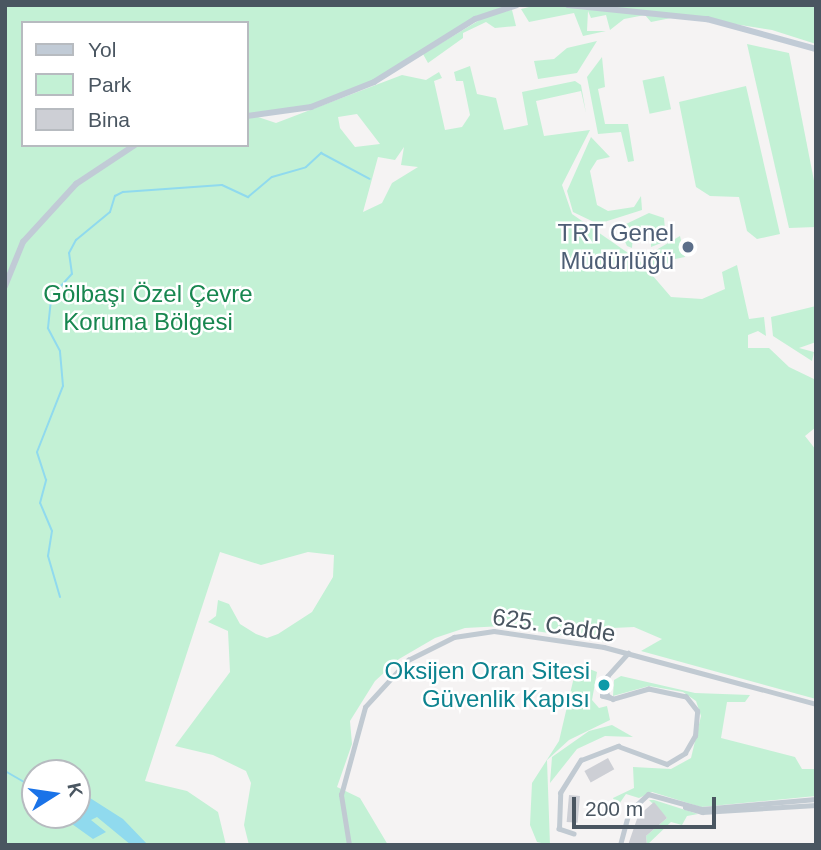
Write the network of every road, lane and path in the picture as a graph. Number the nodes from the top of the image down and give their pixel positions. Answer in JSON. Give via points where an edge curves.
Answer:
{"nodes":[{"id":1,"x":517,"y":5,"type":"edge"},
{"id":2,"x":568,"y":5,"type":"edge"},
{"id":3,"x":816,"y":49,"type":"edge"},
{"id":4,"x":248,"y":116,"type":"edge"},
{"id":5,"x":132,"y":147,"type":"edge"},
{"id":6,"x":5,"y":286,"type":"edge"},
{"id":7,"x":628,"y":653,"type":"junction"},
{"id":8,"x":816,"y":704,"type":"edge"},
{"id":9,"x":816,"y":799,"type":"edge"},
{"id":10,"x":816,"y":805,"type":"edge"},
{"id":11,"x":629,"y":812,"type":"junction"},
{"id":12,"x":575,"y":834,"type":"dead end"},
{"id":13,"x":349,"y":845,"type":"edge"},
{"id":14,"x":620,"y":845,"type":"edge"}],
"edges":[{"from":1,"to":4,"type":"street","via":[[475,19],[388,76],[328,101]]},
{"from":2,"to":3,"type":"street","via":[[707,19]]},
{"from":5,"to":6,"type":"street","via":[[76,184],[23,242]]},
{"from":7,"to":8,"type":"street","name":"625. Cadde"},
{"from":7,"to":12,"type":"street","via":[[608,676],[610,699],[649,690],[686,697],[697,711],[695,736],[685,752],[667,764],[618,746],[581,760],[560,793],[559,829]]},
{"from":7,"to":13,"type":"street","name":"625. Cadde","via":[[494,631],[454,637],[419,653],[385,680],[363,712],[341,794]]},
{"from":9,"to":11,"type":"street","via":[[702,809],[648,794]]},
{"from":10,"to":11,"type":"street","via":[[702,812],[650,797]]},
{"from":11,"to":14,"type":"street"}]}
